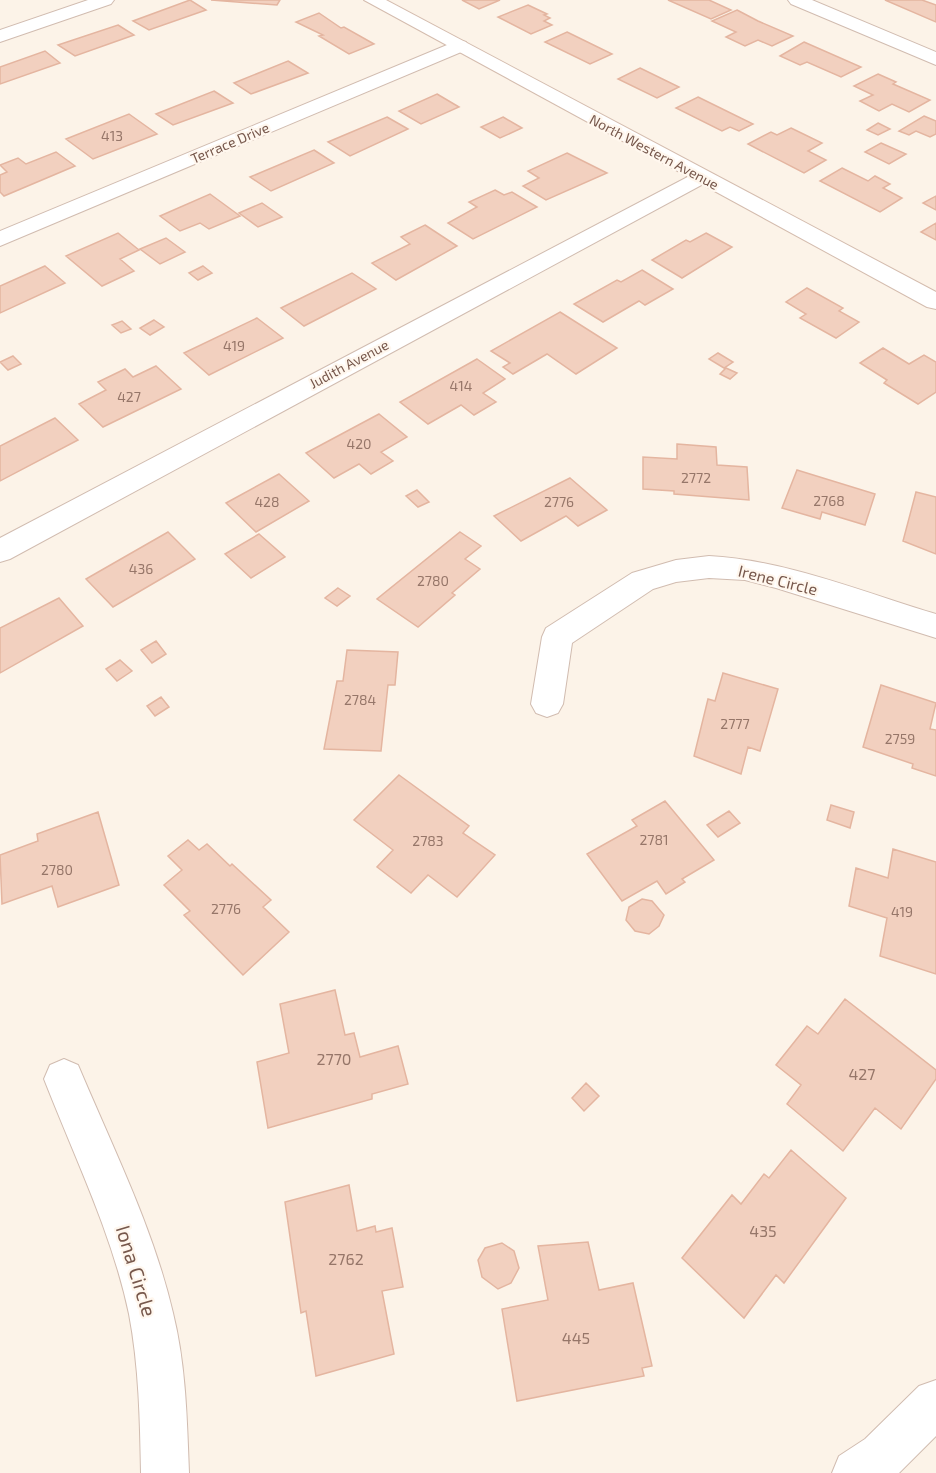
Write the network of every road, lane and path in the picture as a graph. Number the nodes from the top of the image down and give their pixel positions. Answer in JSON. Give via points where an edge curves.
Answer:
{"nodes":[{"id":1,"x":105,"y":0,"type":"edge"},
{"id":2,"x":373,"y":0,"type":"edge"},
{"id":3,"x":797,"y":0,"type":"edge"},
{"id":4,"x":0,"y":36,"type":"edge"},
{"id":5,"x":459,"y":46,"type":"junction"},
{"id":6,"x":936,"y":59,"type":"edge"},
{"id":7,"x":699,"y":177,"type":"junction"},
{"id":8,"x":0,"y":239,"type":"edge"},
{"id":9,"x":936,"y":302,"type":"edge"},
{"id":10,"x":0,"y":551,"type":"edge"},
{"id":11,"x":936,"y":626,"type":"edge"},
{"id":12,"x":547,"y":704,"type":"dead end"},
{"id":13,"x":64,"y":1079,"type":"dead end"},
{"id":14,"x":936,"y":1403,"type":"edge"},
{"id":15,"x":165,"y":1473,"type":"edge"},
{"id":16,"x":856,"y":1473,"type":"edge"}],
"edges":[{"from":1,"to":4,"type":"street"},
{"from":2,"to":5,"type":"street","name":"North Western Avenue"},
{"from":3,"to":6,"type":"street"},
{"from":5,"to":7,"type":"street","name":"North Western Avenue"},
{"from":5,"to":8,"type":"street","name":"Terrace Drive"},
{"from":7,"to":9,"type":"street","name":"North Western Avenue"},
{"from":7,"to":10,"type":"street","name":"Judith Avenue"},
{"from":11,"to":12,"type":"street","name":"Irene Circle","via":[[745,569],[709,567],[676,571],[644,581],[557,637]]},
{"from":13,"to":15,"type":"street","name":"Iona Circle","via":[[127,1236],[151,1314],[164,1406]]},
{"from":14,"to":16,"type":"street","via":[[882,1456]]}]}
